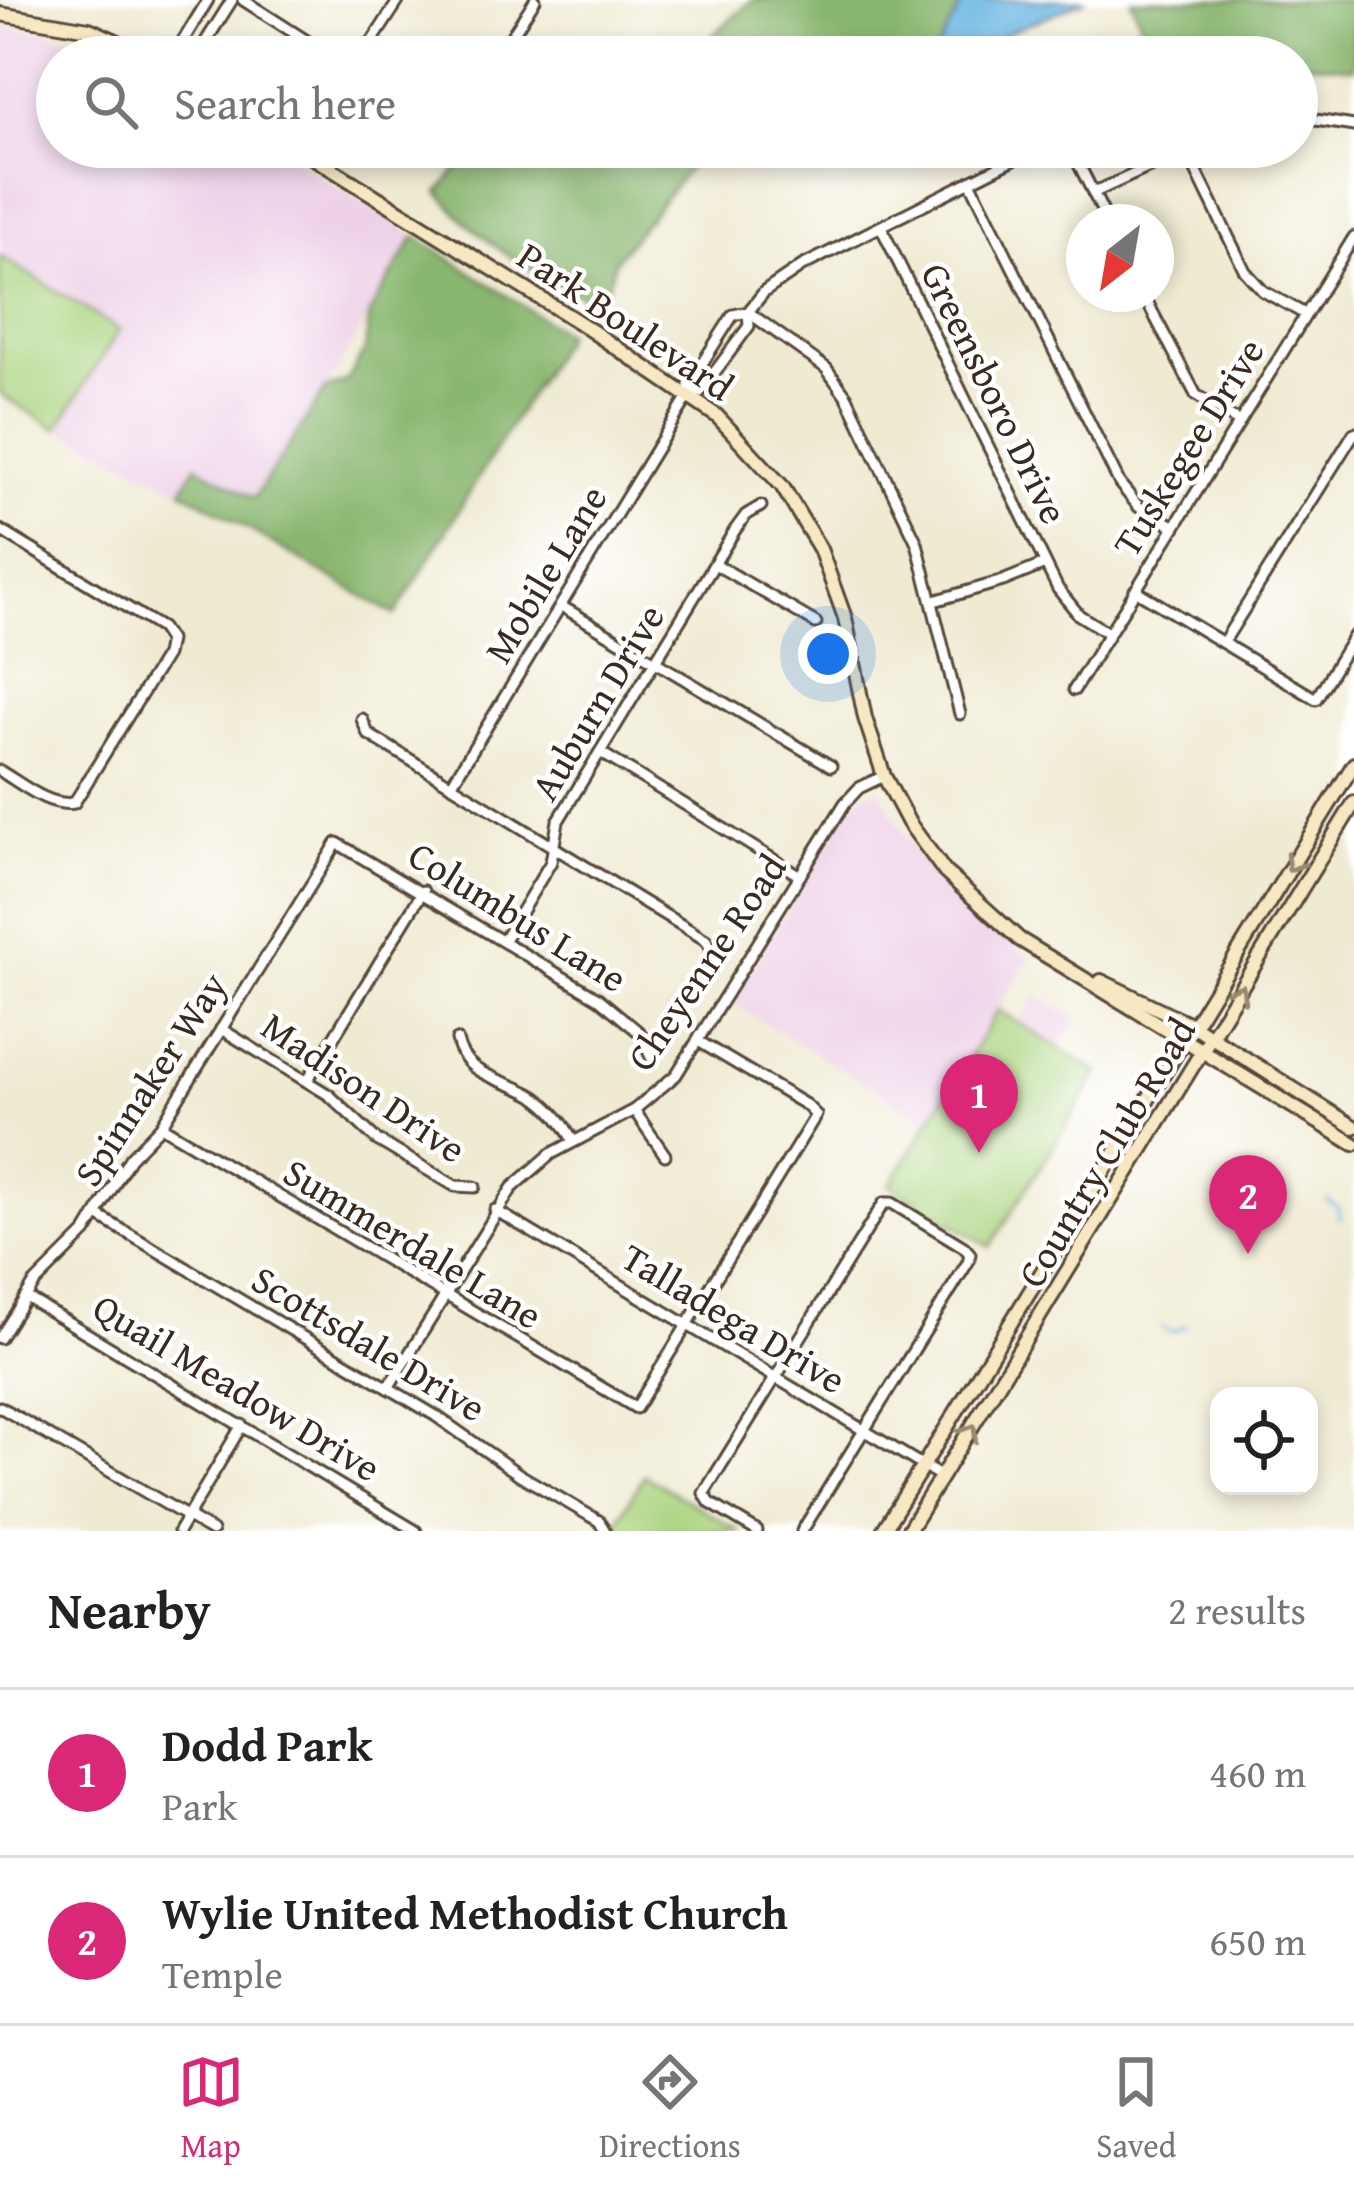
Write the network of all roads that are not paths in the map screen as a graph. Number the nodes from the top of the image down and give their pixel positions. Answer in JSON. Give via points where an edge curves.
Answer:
{"nodes":[{"id":1,"x":208,"y":0,"type":"edge"},
{"id":2,"x":232,"y":0,"type":"edge"},
{"id":3,"x":243,"y":0,"type":"edge"},
{"id":4,"x":399,"y":0,"type":"edge"},
{"id":5,"x":535,"y":0,"type":"edge"},
{"id":6,"x":0,"y":14,"type":"edge"},
{"id":7,"x":104,"y":36,"type":"edge"},
{"id":8,"x":186,"y":36,"type":"edge"},
{"id":9,"x":209,"y":36,"type":"edge"},
{"id":10,"x":299,"y":36,"type":"edge"},
{"id":11,"x":376,"y":36,"type":"edge"},
{"id":12,"x":512,"y":36,"type":"edge"},
{"id":13,"x":1318,"y":120,"type":"edge"},
{"id":14,"x":1354,"y":125,"type":"edge"},
{"id":15,"x":330,"y":168,"type":"edge"},
{"id":16,"x":996,"y":168,"type":"edge"},
{"id":17,"x":1081,"y":168,"type":"edge"},
{"id":18,"x":1147,"y":168,"type":"edge"},
{"id":19,"x":1198,"y":168,"type":"edge"},
{"id":20,"x":970,"y":181,"type":"junction"},
{"id":21,"x":1094,"y":193,"type":"junction"},
{"id":22,"x":1099,"y":204,"type":"edge"},
{"id":23,"x":880,"y":227,"type":"junction"},
{"id":24,"x":1354,"y":237,"type":"edge"},
{"id":25,"x":748,"y":312,"type":"junction"},
{"id":26,"x":1152,"y":312,"type":"edge"},
{"id":27,"x":1305,"y":314,"type":"junction"},
{"id":28,"x":690,"y":394,"type":"junction"},
{"id":29,"x":1239,"y":422,"type":"junction"},
{"id":30,"x":1354,"y":433,"type":"edge"},
{"id":31,"x":761,"y":506,"type":"dead end"},
{"id":32,"x":1174,"y":526,"type":"junction"},
{"id":33,"x":0,"y":530,"type":"edge"},
{"id":34,"x":715,"y":564,"type":"junction"},
{"id":35,"x":1045,"y":564,"type":"junction"},
{"id":36,"x":1135,"y":590,"type":"junction"},
{"id":37,"x":934,"y":601,"type":"junction"},
{"id":38,"x":561,"y":606,"type":"junction"},
{"id":39,"x":817,"y":623,"type":"dead end"},
{"id":40,"x":1108,"y":633,"type":"junction"},
{"id":41,"x":1354,"y":636,"type":"edge"},
{"id":42,"x":1223,"y":644,"type":"junction"},
{"id":43,"x":655,"y":663,"type":"junction"},
{"id":44,"x":1075,"y":690,"type":"dead end"},
{"id":45,"x":960,"y":714,"type":"dead end"},
{"id":46,"x":362,"y":719,"type":"dead end"},
{"id":47,"x":600,"y":752,"type":"junction"},
{"id":48,"x":1354,"y":764,"type":"edge"},
{"id":49,"x":831,"y":766,"type":"dead end"},
{"id":50,"x":0,"y":771,"type":"edge"},
{"id":51,"x":884,"y":776,"type":"junction"},
{"id":52,"x":451,"y":785,"type":"junction"},
{"id":53,"x":1354,"y":803,"type":"edge"},
{"id":54,"x":337,"y":843,"type":"joint"},
{"id":55,"x":554,"y":848,"type":"junction"},
{"id":56,"x":800,"y":876,"type":"junction"},
{"id":57,"x":423,"y":891,"type":"junction"},
{"id":58,"x":504,"y":940,"type":"junction"},
{"id":59,"x":715,"y":957,"type":"dead end"},
{"id":60,"x":1066,"y":968,"type":"junction"},
{"id":61,"x":1195,"y":1026,"type":"junction"},
{"id":62,"x":221,"y":1029,"type":"junction"},
{"id":63,"x":1212,"y":1036,"type":"junction"},
{"id":64,"x":458,"y":1040,"type":"dead end"},
{"id":65,"x":698,"y":1041,"type":"junction"},
{"id":66,"x":1185,"y":1041,"type":"junction"},
{"id":67,"x":1202,"y":1052,"type":"junction"},
{"id":68,"x":651,"y":1057,"type":"dead end"},
{"id":69,"x":307,"y":1081,"type":"junction"},
{"id":70,"x":634,"y":1111,"type":"junction"},
{"id":71,"x":161,"y":1126,"type":"junction"},
{"id":72,"x":1354,"y":1127,"type":"edge"},
{"id":73,"x":573,"y":1141,"type":"junction"},
{"id":74,"x":1354,"y":1144,"type":"edge"},
{"id":75,"x":665,"y":1156,"type":"dead end"},
{"id":76,"x":475,"y":1187,"type":"dead end"},
{"id":77,"x":495,"y":1210,"type":"junction"},
{"id":78,"x":97,"y":1215,"type":"junction"},
{"id":79,"x":1077,"y":1217,"type":"junction"},
{"id":80,"x":1094,"y":1228,"type":"junction"},
{"id":81,"x":443,"y":1296,"type":"junction"},
{"id":82,"x":26,"y":1297,"type":"junction"},
{"id":83,"x":688,"y":1325,"type":"junction"},
{"id":84,"x":0,"y":1338,"type":"edge"},
{"id":85,"x":776,"y":1377,"type":"junction"},
{"id":86,"x":388,"y":1388,"type":"junction"},
{"id":87,"x":0,"y":1407,"type":"edge"},
{"id":88,"x":242,"y":1425,"type":"junction"},
{"id":89,"x":865,"y":1430,"type":"junction"},
{"id":90,"x":924,"y":1466,"type":"junction"},
{"id":91,"x":942,"y":1477,"type":"junction"},
{"id":92,"x":187,"y":1517,"type":"junction"},
{"id":93,"x":605,"y":1530,"type":"edge"},
{"id":94,"x":178,"y":1531,"type":"edge"},
{"id":95,"x":212,"y":1531,"type":"edge"},
{"id":96,"x":416,"y":1531,"type":"edge"},
{"id":97,"x":757,"y":1531,"type":"edge"},
{"id":98,"x":802,"y":1531,"type":"edge"},
{"id":99,"x":883,"y":1531,"type":"edge"},
{"id":100,"x":908,"y":1531,"type":"edge"}],
"edges":[{"from":1,"to":8,"type":"street"},
{"from":2,"to":9,"type":"street"},
{"from":3,"to":10,"type":"street"},
{"from":4,"to":11,"type":"street"},
{"from":5,"to":12,"type":"street"},
{"from":6,"to":7,"type":"main road"},
{"from":13,"to":14,"type":"street"},
{"from":15,"to":28,"type":"main road","name":"Park Boulevard"},
{"from":16,"to":20,"type":"street"},
{"from":17,"to":21,"type":"street"},
{"from":18,"to":21,"type":"street"},
{"from":19,"to":27,"type":"street","via":[[1245,271]]},
{"from":20,"to":23,"type":"street"},
{"from":20,"to":32,"type":"street","via":[[1120,484],[1139,507]]},
{"from":21,"to":22,"type":"street"},
{"from":23,"to":25,"type":"street","via":[[787,274]]},
{"from":23,"to":35,"type":"street","name":"Greensboro Drive"},
{"from":24,"to":27,"type":"street","name":"Tuskegee Drive"},
{"from":25,"to":28,"type":"street","via":[[749,326],[700,392]]},
{"from":25,"to":28,"type":"street","via":[[733,315]]},
{"from":25,"to":37,"type":"street","via":[[826,368],[848,397],[917,543]]},
{"from":26,"to":29,"type":"street","via":[[1196,395]]},
{"from":27,"to":29,"type":"street","name":"Tuskegee Drive"},
{"from":28,"to":38,"type":"street","name":"Mobile Lane"},
{"from":28,"to":51,"type":"main road","name":"Park Boulevard","via":[[770,472],[820,549]]},
{"from":29,"to":32,"type":"street","name":"Tuskegee Drive"},
{"from":30,"to":42,"type":"street"},
{"from":31,"to":34,"type":"street","name":"Auburn Drive","via":[[746,515]]},
{"from":32,"to":36,"type":"street","name":"Tuskegee Drive"},
{"from":33,"to":50,"type":"street","via":[[170,640],[74,803],[48,800]]},
{"from":34,"to":39,"type":"street"},
{"from":34,"to":43,"type":"street","name":"Auburn Drive"},
{"from":35,"to":37,"type":"street"},
{"from":35,"to":40,"type":"street","name":"Greensboro Drive","via":[[1078,615]]},
{"from":36,"to":40,"type":"street","name":"Tuskegee Drive"},
{"from":36,"to":42,"type":"street"},
{"from":37,"to":45,"type":"street"},
{"from":38,"to":43,"type":"street"},
{"from":38,"to":52,"type":"street","name":"Mobile Lane"},
{"from":40,"to":44,"type":"street","name":"Tuskegee Drive"},
{"from":41,"to":42,"type":"street","via":[[1316,699]]},
{"from":43,"to":47,"type":"street","name":"Auburn Drive"},
{"from":43,"to":49,"type":"street"},
{"from":46,"to":52,"type":"street","via":[[368,734]]},
{"from":47,"to":55,"type":"street","name":"Auburn Drive","via":[[558,821]]},
{"from":47,"to":56,"type":"street"},
{"from":48,"to":61,"type":"main road","name":"Country Club Road","one_way":true},
{"from":51,"to":56,"type":"street","name":"Cheyenne Road","via":[[851,795]]},
{"from":51,"to":60,"type":"main road","name":"Park Boulevard","via":[[951,879],[1000,925]]},
{"from":52,"to":55,"type":"street"},
{"from":63,"to":53,"type":"main road","name":"Country Club Road","one_way":true},
{"from":54,"to":57,"type":"street","name":"Columbus Lane"},
{"from":54,"to":62,"type":"street","name":"Spinnaker Way"},
{"from":55,"to":58,"type":"street","name":"Auburn Drive"},
{"from":55,"to":59,"type":"street","via":[[706,940]]},
{"from":56,"to":65,"type":"street","name":"Cheyenne Road"},
{"from":57,"to":58,"type":"street","name":"Columbus Lane"},
{"from":57,"to":69,"type":"street"},
{"from":58,"to":68,"type":"street","name":"Columbus Lane","via":[[619,1013]]},
{"from":60,"to":61,"type":"main road","name":"Park Boulevard"},
{"from":60,"to":66,"type":"main road","name":"Park Boulevard"},
{"from":61,"to":63,"type":"main road","name":"Park Boulevard"},
{"from":61,"to":66,"type":"main road","name":"Country Club Road"},
{"from":62,"to":69,"type":"street","name":"Madison Drive"},
{"from":62,"to":71,"type":"street","name":"Spinnaker Way"},
{"from":63,"to":67,"type":"main road","name":"Country Club Road"},
{"from":63,"to":72,"type":"main road","name":"Park Boulevard"},
{"from":64,"to":73,"type":"street","via":[[473,1068],[536,1098]]},
{"from":65,"to":70,"type":"street","name":"Cheyenne Road","via":[[676,1075]]},
{"from":65,"to":83,"type":"street","via":[[816,1115]]},
{"from":66,"to":67,"type":"main road","name":"Park Boulevard"},
{"from":66,"to":79,"type":"main road","name":"Country Club Road"},
{"from":67,"to":74,"type":"main road","name":"Park Boulevard"},
{"from":67,"to":80,"type":"main road","name":"Country Club Road"},
{"from":69,"to":76,"type":"street","name":"Madison Drive","via":[[377,1140],[455,1186]]},
{"from":70,"to":73,"type":"street","name":"Cheyenne Road"},
{"from":70,"to":75,"type":"street"},
{"from":71,"to":78,"type":"street","name":"Spinnaker Way","via":[[130,1158]]},
{"from":71,"to":81,"type":"street","name":"Summerdale Lane"},
{"from":73,"to":77,"type":"street","name":"Cheyenne Road","via":[[530,1170]]},
{"from":77,"to":81,"type":"street","name":"Cheyenne Road"},
{"from":77,"to":83,"type":"street","name":"Talladega Drive"},
{"from":78,"to":82,"type":"street","name":"Spinnaker Way"},
{"from":78,"to":86,"type":"street","name":"Scottsdale Drive"},
{"from":79,"to":80,"type":"main road"},
{"from":79,"to":90,"type":"main road","name":"Country Club Road"},
{"from":91,"to":80,"type":"main road","name":"Country Club Road","one_way":true},
{"from":81,"to":83,"type":"street","name":"Summerdale Lane","via":[[636,1408]]},
{"from":81,"to":86,"type":"street","name":"Cheyenne Road"},
{"from":82,"to":84,"type":"street","name":"Spinnaker Way"},
{"from":82,"to":88,"type":"street","name":"Quail Meadow Drive"},
{"from":83,"to":85,"type":"street","name":"Talladega Drive"},
{"from":85,"to":89,"type":"street","name":"Talladega Drive"},
{"from":85,"to":89,"type":"street","via":[[884,1203],[892,1203],[970,1254]]},
{"from":85,"to":97,"type":"street","via":[[704,1497]]},
{"from":86,"to":93,"type":"street","name":"Scottsdale Drive"},
{"from":87,"to":92,"type":"street"},
{"from":88,"to":92,"type":"street"},
{"from":88,"to":96,"type":"street","name":"Quail Meadow Drive"},
{"from":89,"to":90,"type":"street","name":"Talladega Drive"},
{"from":89,"to":98,"type":"street"},
{"from":90,"to":91,"type":"street","name":"Talladega Drive"},
{"from":90,"to":99,"type":"main road","name":"Country Club Road"},
{"from":91,"to":100,"type":"main road","name":"Country Club Road"},
{"from":92,"to":94,"type":"street"},
{"from":92,"to":95,"type":"street"}]}
